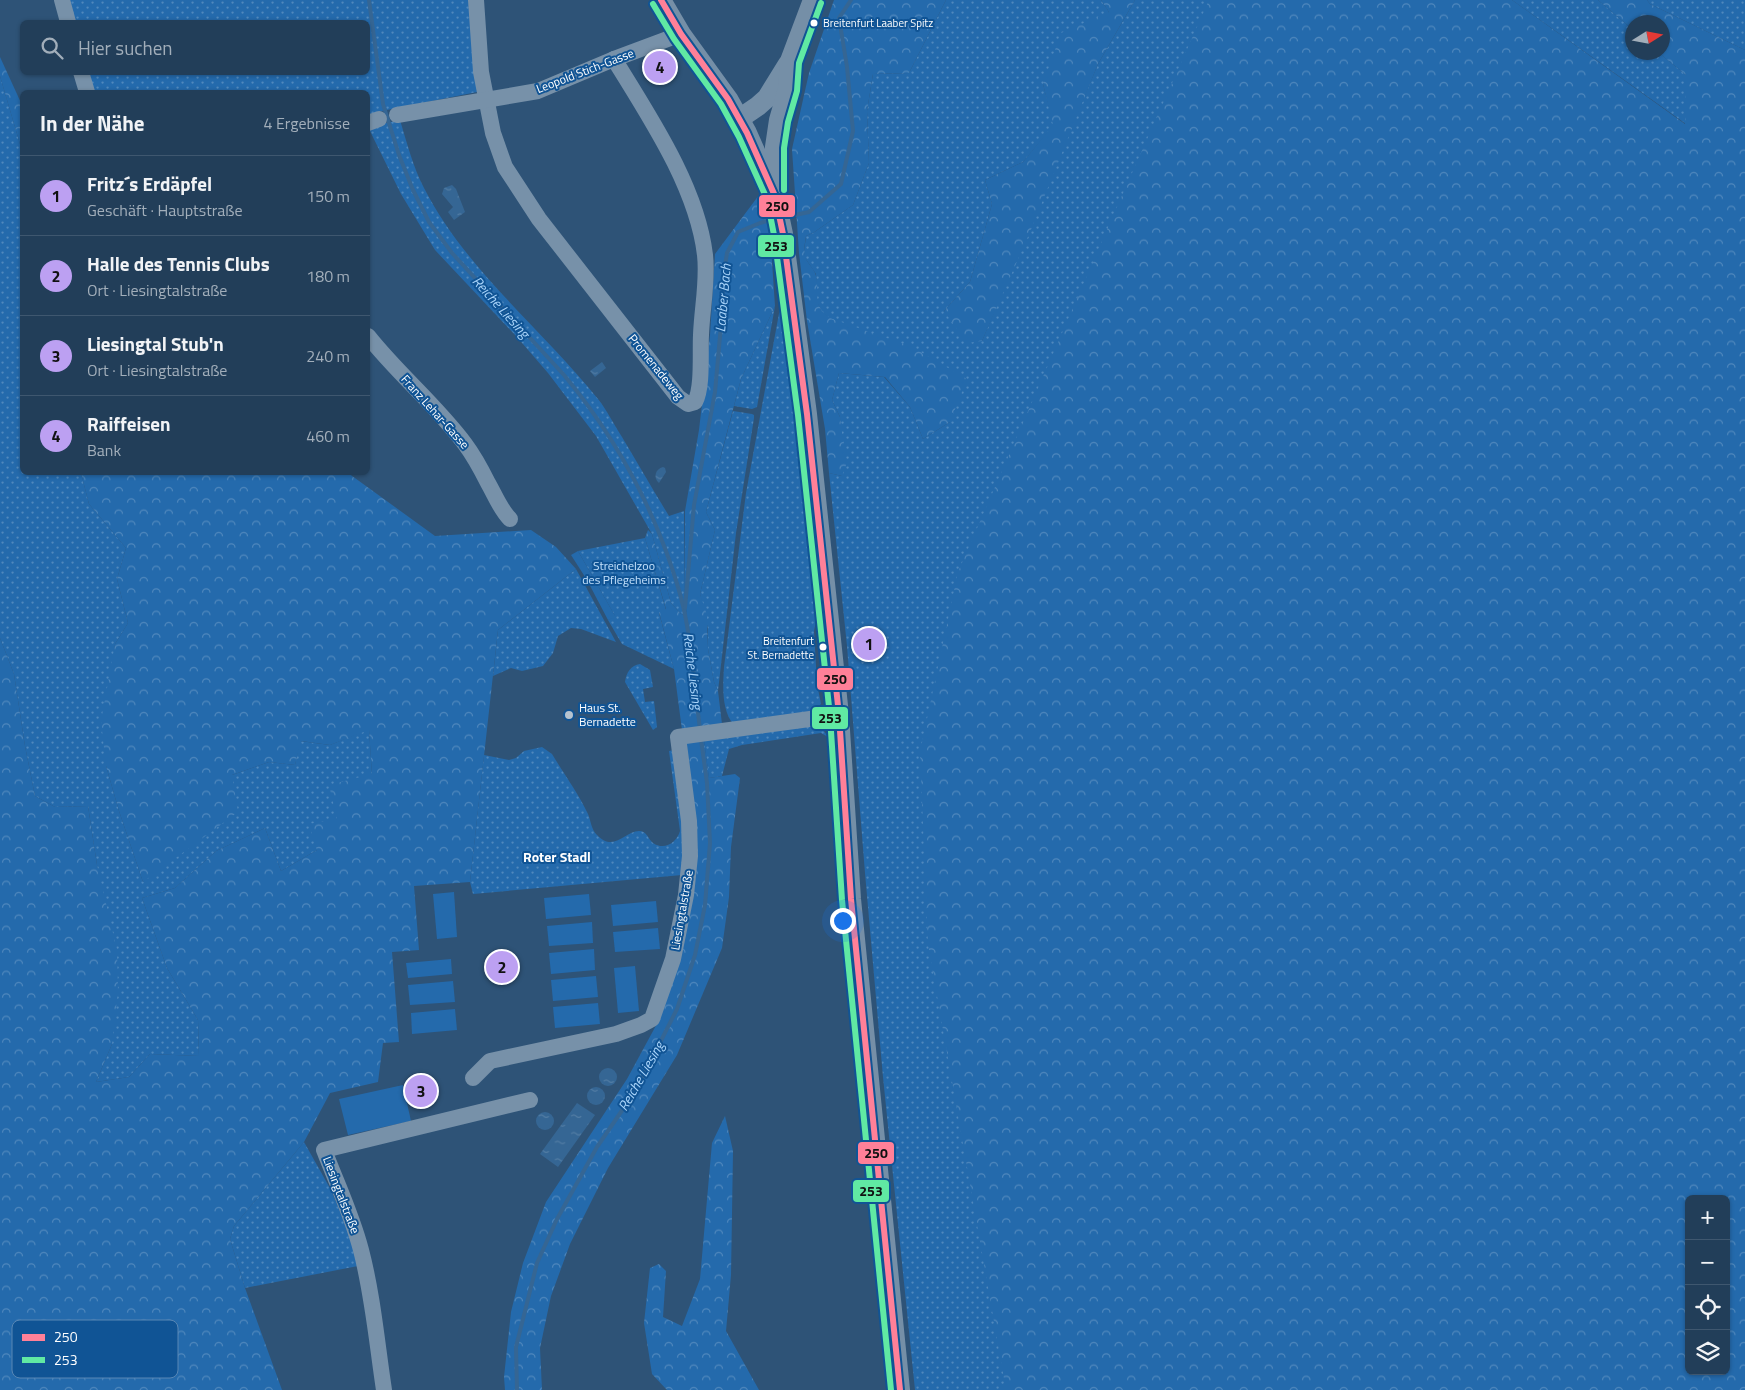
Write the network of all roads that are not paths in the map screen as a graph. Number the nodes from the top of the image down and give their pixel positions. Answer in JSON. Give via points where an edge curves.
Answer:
{"nodes":[{"id":1,"x":62,"y":0,"type":"edge"},
{"id":2,"x":476,"y":0,"type":"edge"},
{"id":3,"x":661,"y":0,"type":"edge"},
{"id":4,"x":814,"y":0,"type":"edge"},
{"id":5,"x":67,"y":20,"type":"edge"},
{"id":6,"x":681,"y":34,"type":"junction"},
{"id":7,"x":614,"y":59,"type":"junction"},
{"id":8,"x":790,"y":60,"type":"junction"},
{"id":9,"x":82,"y":75,"type":"edge"},
{"id":10,"x":86,"y":90,"type":"edge"},
{"id":11,"x":486,"y":99,"type":"junction"},
{"id":12,"x":397,"y":115,"type":"dead end"},
{"id":13,"x":779,"y":120,"type":"junction"},
{"id":14,"x":743,"y":126,"type":"junction"},
{"id":15,"x":776,"y":197,"type":"junction"},
{"id":16,"x":370,"y":339,"type":"edge"},
{"id":17,"x":510,"y":519,"type":"dead end"},
{"id":18,"x":839,"y":715,"type":"junction"},
{"id":19,"x":473,"y":1078,"type":"dead end"},
{"id":20,"x":530,"y":1100,"type":"dead end"},
{"id":21,"x":384,"y":1390,"type":"edge"},
{"id":22,"x":900,"y":1390,"type":"edge"}],
"edges":[{"from":1,"to":5,"type":"street"},
{"from":2,"to":11,"type":"street","name":"Promenadeweg"},
{"from":3,"to":6,"type":"main road"},
{"from":4,"to":8,"type":"main road"},
{"from":6,"to":7,"type":"street","name":"Leopold Stich-Gasse"},
{"from":6,"to":14,"type":"main road","via":[[711,74]]},
{"from":7,"to":11,"type":"street","name":"Leopold Stich-Gasse","via":[[538,91]]},
{"from":7,"to":11,"type":"street","name":"Promenadeweg","via":[[658,131],[681,177],[705,255],[697,397],[688,404],[678,398],[522,195],[498,151]]},
{"from":8,"to":13,"type":"main road","via":[[788,89]]},
{"from":8,"to":14,"type":"main road","via":[[767,98]]},
{"from":9,"to":10,"type":"street"},
{"from":11,"to":12,"type":"street","name":"Leopold Stich-Gasse"},
{"from":13,"to":14,"type":"main road"},
{"from":13,"to":15,"type":"main road","via":[[775,147]]},
{"from":14,"to":15,"type":"main road"},
{"from":15,"to":18,"type":"main road","via":[[807,414]]},
{"from":16,"to":17,"type":"street","name":"Franz Lehar-Gasse","via":[[465,444]]},
{"from":18,"to":19,"type":"street","name":"Liesingtalstraße","via":[[678,738],[689,821],[690,856],[673,959],[652,1019],[616,1034],[490,1062]]},
{"from":18,"to":22,"type":"main road","via":[[851,899]]},
{"from":20,"to":21,"type":"street","name":"Liesingtalstraße","via":[[324,1150],[348,1206],[361,1250]]}]}
